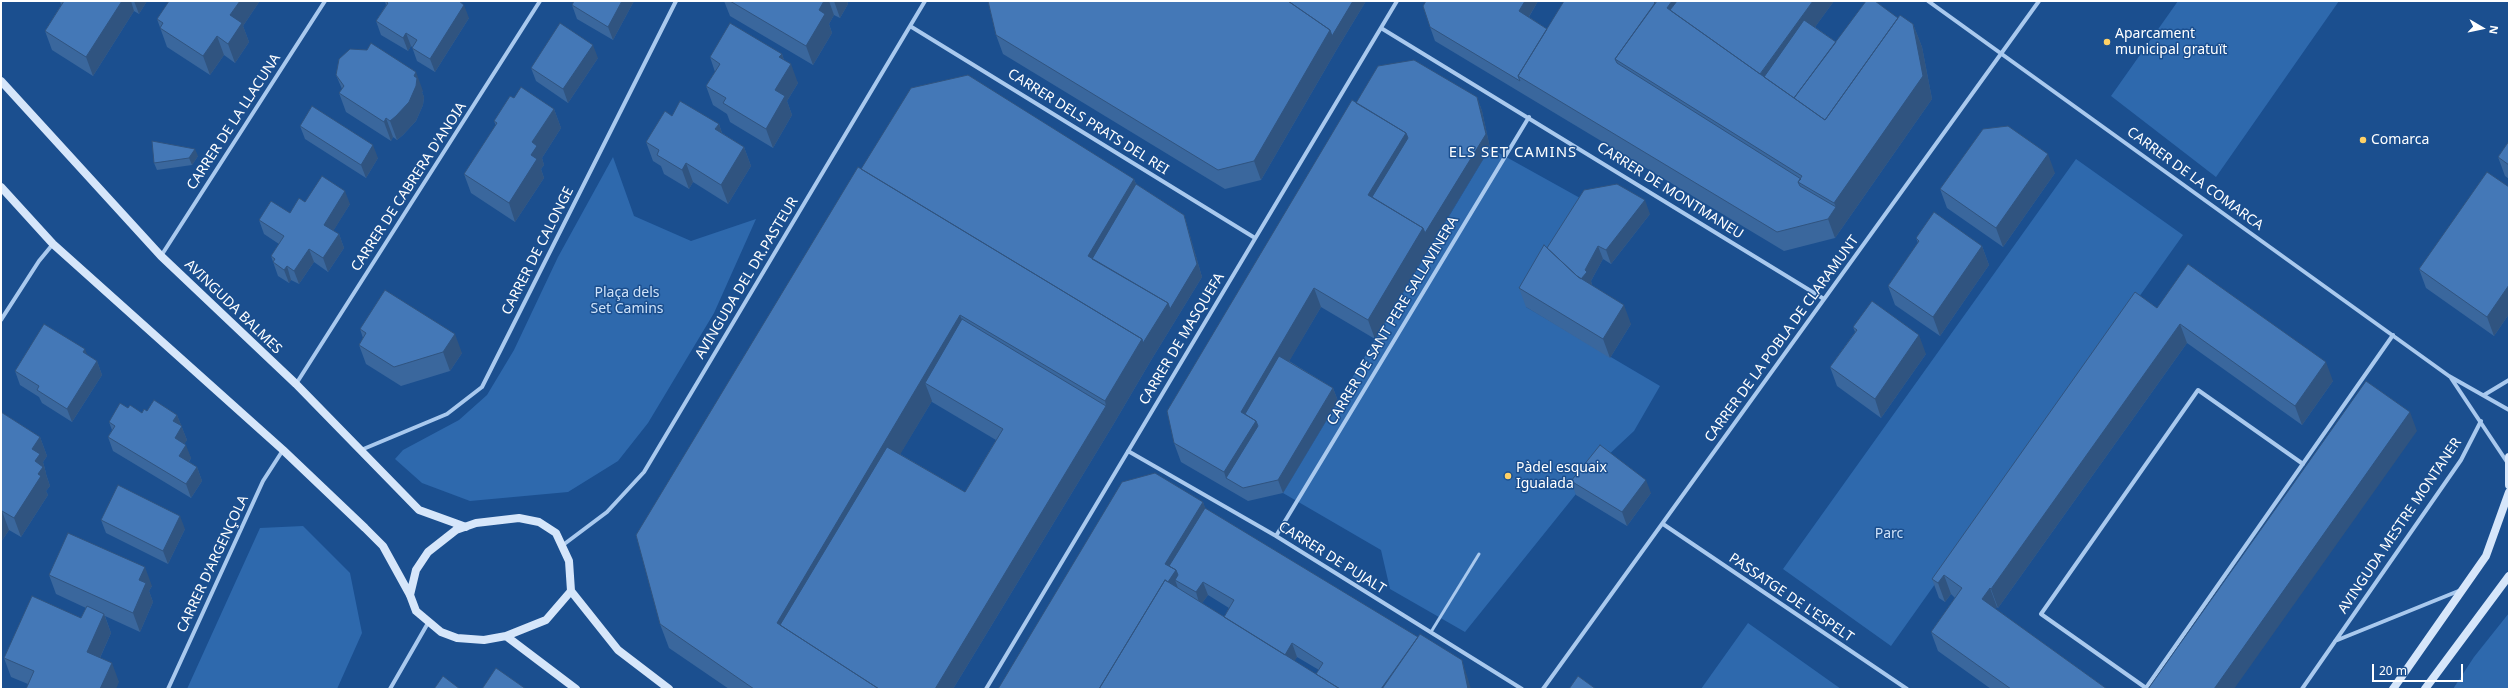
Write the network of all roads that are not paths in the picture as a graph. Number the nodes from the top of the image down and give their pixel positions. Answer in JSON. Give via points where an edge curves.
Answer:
{"nodes":[{"id":1,"x":325,"y":1,"type":"edge"},
{"id":2,"x":540,"y":1,"type":"edge"},
{"id":3,"x":676,"y":1,"type":"edge"},
{"id":4,"x":924,"y":1,"type":"edge"},
{"id":5,"x":1397,"y":1,"type":"edge"},
{"id":6,"x":1928,"y":1,"type":"edge"},
{"id":7,"x":2039,"y":1,"type":"edge"},
{"id":8,"x":910,"y":26,"type":"junction"},
{"id":9,"x":1381,"y":28,"type":"junction"},
{"id":10,"x":2002,"y":53,"type":"junction"},
{"id":11,"x":1,"y":81,"type":"edge"},
{"id":12,"x":1530,"y":117,"type":"junction"},
{"id":13,"x":1,"y":187,"type":"edge"},
{"id":14,"x":1255,"y":238,"type":"junction"},
{"id":15,"x":53,"y":244,"type":"junction"},
{"id":16,"x":161,"y":256,"type":"junction"},
{"id":17,"x":1824,"y":300,"type":"junction"},
{"id":18,"x":1,"y":320,"type":"edge"},
{"id":19,"x":2393,"y":335,"type":"junction"},
{"id":20,"x":2449,"y":376,"type":"junction"},
{"id":21,"x":2509,"y":380,"type":"edge"},
{"id":22,"x":296,"y":384,"type":"junction"},
{"id":23,"x":2484,"y":395,"type":"junction"},
{"id":24,"x":2509,"y":410,"type":"edge"},
{"id":25,"x":2481,"y":421,"type":"junction"},
{"id":26,"x":283,"y":450,"type":"junction"},
{"id":27,"x":360,"y":450,"type":"junction"},
{"id":28,"x":1128,"y":451,"type":"junction"},
{"id":29,"x":2508,"y":459,"type":"edge"},
{"id":30,"x":2303,"y":464,"type":"junction"},
{"id":31,"x":2509,"y":484,"type":"edge"},
{"id":32,"x":2509,"y":492,"type":"edge"},
{"id":33,"x":1663,"y":524,"type":"junction"},
{"id":34,"x":466,"y":527,"type":"junction"},
{"id":35,"x":1276,"y":536,"type":"junction"},
{"id":36,"x":563,"y":545,"type":"junction"},
{"id":37,"x":1478,"y":554,"type":"dead end"},
{"id":38,"x":2509,"y":576,"type":"edge"},
{"id":39,"x":2463,"y":589,"type":"junction"},
{"id":40,"x":571,"y":591,"type":"junction"},
{"id":41,"x":410,"y":595,"type":"junction"},
{"id":42,"x":428,"y":623,"type":"junction"},
{"id":43,"x":1431,"y":632,"type":"junction"},
{"id":44,"x":506,"y":636,"type":"junction"},
{"id":45,"x":2335,"y":641,"type":"junction"},
{"id":46,"x":168,"y":689,"type":"edge"},
{"id":47,"x":390,"y":689,"type":"edge"},
{"id":48,"x":576,"y":689,"type":"edge"},
{"id":49,"x":669,"y":689,"type":"edge"},
{"id":50,"x":986,"y":689,"type":"edge"},
{"id":51,"x":1522,"y":689,"type":"edge"},
{"id":52,"x":1543,"y":689,"type":"edge"},
{"id":53,"x":1907,"y":689,"type":"edge"},
{"id":54,"x":2302,"y":689,"type":"edge"},
{"id":55,"x":2393,"y":689,"type":"edge"},
{"id":56,"x":2425,"y":689,"type":"edge"}],
"edges":[{"from":1,"to":16,"type":"street","name":"CARRER DE LA LLACUNA"},
{"from":2,"to":22,"type":"street","name":"CARRER DE CABRERA D'ANOIA"},
{"from":3,"to":27,"type":"street","name":"CARRER DE CALONGE","via":[[482,387],[447,414]]},
{"from":4,"to":8,"type":"street","name":"AVINGUDA DEL DR.PASTEUR"},
{"from":5,"to":9,"type":"street","name":"CARRER DE MASQUEFA"},
{"from":6,"to":10,"type":"street","name":"CARRER DE LA COMARCA"},
{"from":7,"to":10,"type":"street","name":"CARRER DE LA POBLA DE CLARAMUNT"},
{"from":8,"to":14,"type":"street","name":"CARRER DELS PRATS DEL REI"},
{"from":8,"to":36,"type":"street","name":"AVINGUDA DEL DR.PASTEUR","via":[[644,472],[608,512]]},
{"from":9,"to":12,"type":"street","name":"CARRER DE MONTMANEU"},
{"from":9,"to":14,"type":"street","name":"CARRER DE MASQUEFA"},
{"from":10,"to":17,"type":"street","name":"CARRER DE LA POBLA DE CLARAMUNT"},
{"from":10,"to":19,"type":"street","name":"CARRER DE LA COMARCA"},
{"from":11,"to":16,"type":"street","name":"AVINGUDA BALMES"},
{"from":12,"to":17,"type":"street","name":"CARRER DE MONTMANEU"},
{"from":12,"to":35,"type":"street","name":"CARRER DE SANT PERE SALLAVINERA"},
{"from":13,"to":15,"type":"street"},
{"from":14,"to":28,"type":"street","name":"CARRER DE MASQUEFA"},
{"from":15,"to":18,"type":"street"},
{"from":15,"to":26,"type":"street"},
{"from":16,"to":22,"type":"street","name":"AVINGUDA BALMES"},
{"from":17,"to":33,"type":"street","name":"CARRER DE LA POBLA DE CLARAMUNT"},
{"from":19,"to":20,"type":"street","name":"CARRER DE LA COMARCA"},
{"from":19,"to":30,"type":"street"},
{"from":20,"to":23,"type":"street","name":"CARRER DE LA COMARCA"},
{"from":20,"to":25,"type":"street","name":"CARRER DE LA COMARCA"},
{"from":21,"to":23,"type":"street"},
{"from":22,"to":27,"type":"street","name":"AVINGUDA BALMES"},
{"from":23,"to":24,"type":"street","name":"CARRER DE LA COMARCA"},
{"from":25,"to":29,"type":"street","name":"CARRER DE LA COMARCA"},
{"from":25,"to":45,"type":"street","name":"AVINGUDA MESTRE MONTANER","via":[[2461,460]]},
{"from":26,"to":41,"type":"street","via":[[383,546]]},
{"from":26,"to":46,"type":"street","name":"CARRER D'ARGENÇOLA","via":[[263,481]]},
{"from":27,"to":34,"type":"street","name":"AVINGUDA BALMES","via":[[419,510]]},
{"from":28,"to":35,"type":"street","name":"CARRER DE PUJALT"},
{"from":28,"to":50,"type":"street","name":"CARRER DE MASQUEFA"},
{"from":29,"to":31,"type":"street"},
{"from":30,"to":30,"type":"street","via":[[2146,688],[2041,614],[2198,390]]},
{"from":32,"to":39,"type":"street","via":[[2486,556]]},
{"from":33,"to":52,"type":"street","name":"CARRER DE LA POBLA DE CLARAMUNT"},
{"from":33,"to":53,"type":"street","name":"PASSATGE DE L'ESPELT"},
{"from":34,"to":36,"type":"street","via":[[476,523],[520,518],[539,522],[556,533]]},
{"from":34,"to":41,"type":"street","via":[[456,530],[428,552],[416,570]]},
{"from":35,"to":43,"type":"street","name":"CARRER DE PUJALT"},
{"from":36,"to":40,"type":"street","via":[[569,561]]},
{"from":37,"to":43,"type":"lane"},
{"from":38,"to":56,"type":"street"},
{"from":39,"to":45,"type":"street","name":"AVINGUDA MESTRE MONTANER"},
{"from":39,"to":55,"type":"street"},
{"from":40,"to":44,"type":"street","via":[[546,620]]},
{"from":40,"to":49,"type":"street","via":[[618,650]]},
{"from":41,"to":42,"type":"street","via":[[416,611]]},
{"from":42,"to":44,"type":"street","via":[[441,632],[457,638],[484,640]]},
{"from":42,"to":47,"type":"street"},
{"from":43,"to":51,"type":"street","name":"CARRER DE PUJALT"},
{"from":44,"to":48,"type":"street"},
{"from":45,"to":54,"type":"street","name":"AVINGUDA MESTRE MONTANER"}]}
